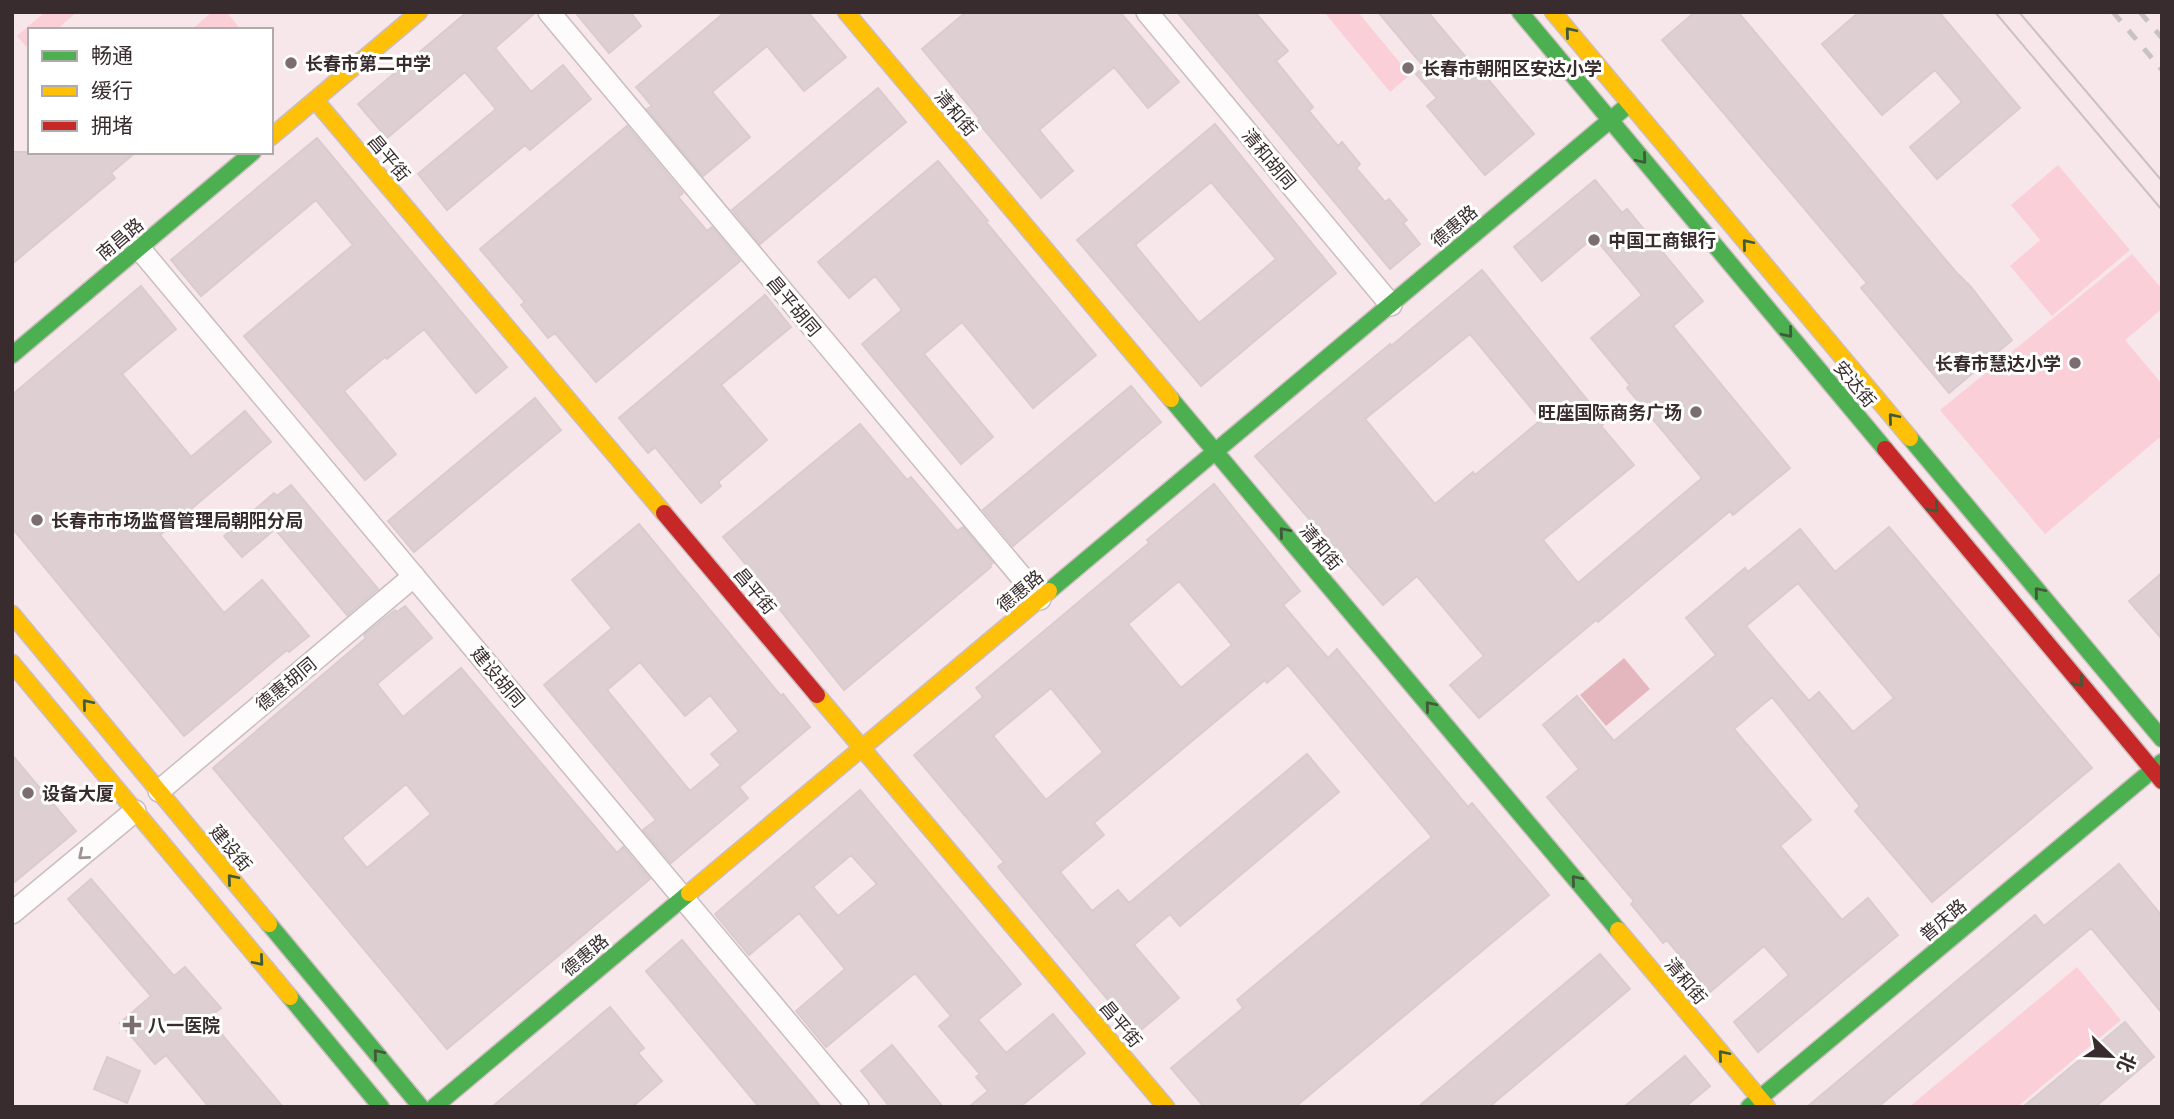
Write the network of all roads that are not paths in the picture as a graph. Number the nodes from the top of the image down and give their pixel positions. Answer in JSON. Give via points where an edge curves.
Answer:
{"nodes":[{"id":1,"x":419,"y":12,"type":"edge"},
{"id":2,"x":549,"y":12,"type":"edge"},
{"id":3,"x":846,"y":12,"type":"edge"},
{"id":4,"x":1147,"y":12,"type":"edge"},
{"id":5,"x":1520,"y":12,"type":"edge"},
{"id":6,"x":1553,"y":12,"type":"edge"},
{"id":7,"x":315,"y":100,"type":"junction"},
{"id":8,"x":1630,"y":104,"type":"junction"},
{"id":9,"x":1610,"y":121,"type":"junction"},
{"id":10,"x":273,"y":135,"type":"edge"},
{"id":11,"x":251,"y":154,"type":"edge"},
{"id":12,"x":139,"y":248,"type":"junction"},
{"id":13,"x":1391,"y":305,"type":"junction"},
{"id":14,"x":17,"y":342,"type":"edge"},
{"id":15,"x":1216,"y":452,"type":"junction"},
{"id":16,"x":414,"y":576,"type":"junction"},
{"id":17,"x":1040,"y":599,"type":"junction"},
{"id":18,"x":12,"y":614,"type":"edge"},
{"id":19,"x":12,"y":663,"type":"edge"},
{"id":20,"x":2162,"y":739,"type":"edge"},
{"id":21,"x":862,"y":748,"type":"junction"},
{"id":22,"x":2159,"y":771,"type":"edge"},
{"id":23,"x":159,"y":791,"type":"junction"},
{"id":24,"x":135,"y":811,"type":"junction"},
{"id":25,"x":683,"y":898,"type":"junction"},
{"id":26,"x":12,"y":913,"type":"edge"},
{"id":27,"x":1759,"y":1104,"type":"edge"},
{"id":28,"x":381,"y":1107,"type":"edge"},
{"id":29,"x":421,"y":1107,"type":"edge"},
{"id":30,"x":434,"y":1107,"type":"edge"},
{"id":31,"x":858,"y":1107,"type":"edge"},
{"id":32,"x":1166,"y":1107,"type":"edge"}],
"edges":[{"from":1,"to":7,"type":"street"},
{"from":2,"to":17,"type":"street","name":"昌平胡同"},
{"from":3,"to":15,"type":"street","name":"清和街"},
{"from":4,"to":13,"type":"street","name":"清和胡同"},
{"from":5,"to":9,"type":"street","name":"安达街"},
{"from":8,"to":6,"type":"street","name":"安达街","one_way":true},
{"from":7,"to":10,"type":"street"},
{"from":7,"to":21,"type":"street","name":"昌平街"},
{"from":8,"to":9,"type":"street","name":"德惠路"},
{"from":20,"to":8,"type":"street","name":"安达街","one_way":true},
{"from":9,"to":13,"type":"street","name":"德惠路"},
{"from":9,"to":22,"type":"street","name":"安达街","one_way":true},
{"from":11,"to":12,"type":"street","name":"南昌路"},
{"from":12,"to":14,"type":"street","name":"南昌路"},
{"from":12,"to":16,"type":"street","name":"建设胡同"},
{"from":13,"to":15,"type":"street","name":"德惠路"},
{"from":15,"to":17,"type":"street","name":"德惠路"},
{"from":27,"to":15,"type":"street","name":"清和街","one_way":true},
{"from":16,"to":23,"type":"street","name":"德惠胡同"},
{"from":16,"to":25,"type":"street","name":"建设胡同"},
{"from":17,"to":21,"type":"street","name":"德惠路"},
{"from":23,"to":18,"type":"street","name":"建设街","one_way":true},
{"from":19,"to":24,"type":"street"},
{"from":21,"to":25,"type":"street","name":"德惠路"},
{"from":21,"to":32,"type":"street","name":"昌平街"},
{"from":22,"to":27,"type":"street","name":"普庆路"},
{"from":29,"to":23,"type":"street","name":"建设街","one_way":true},
{"from":24,"to":26,"type":"street","one_way":true},
{"from":24,"to":28,"type":"street","one_way":true},
{"from":25,"to":30,"type":"street","name":"德惠路"},
{"from":25,"to":31,"type":"street","name":"建设胡同"}]}
